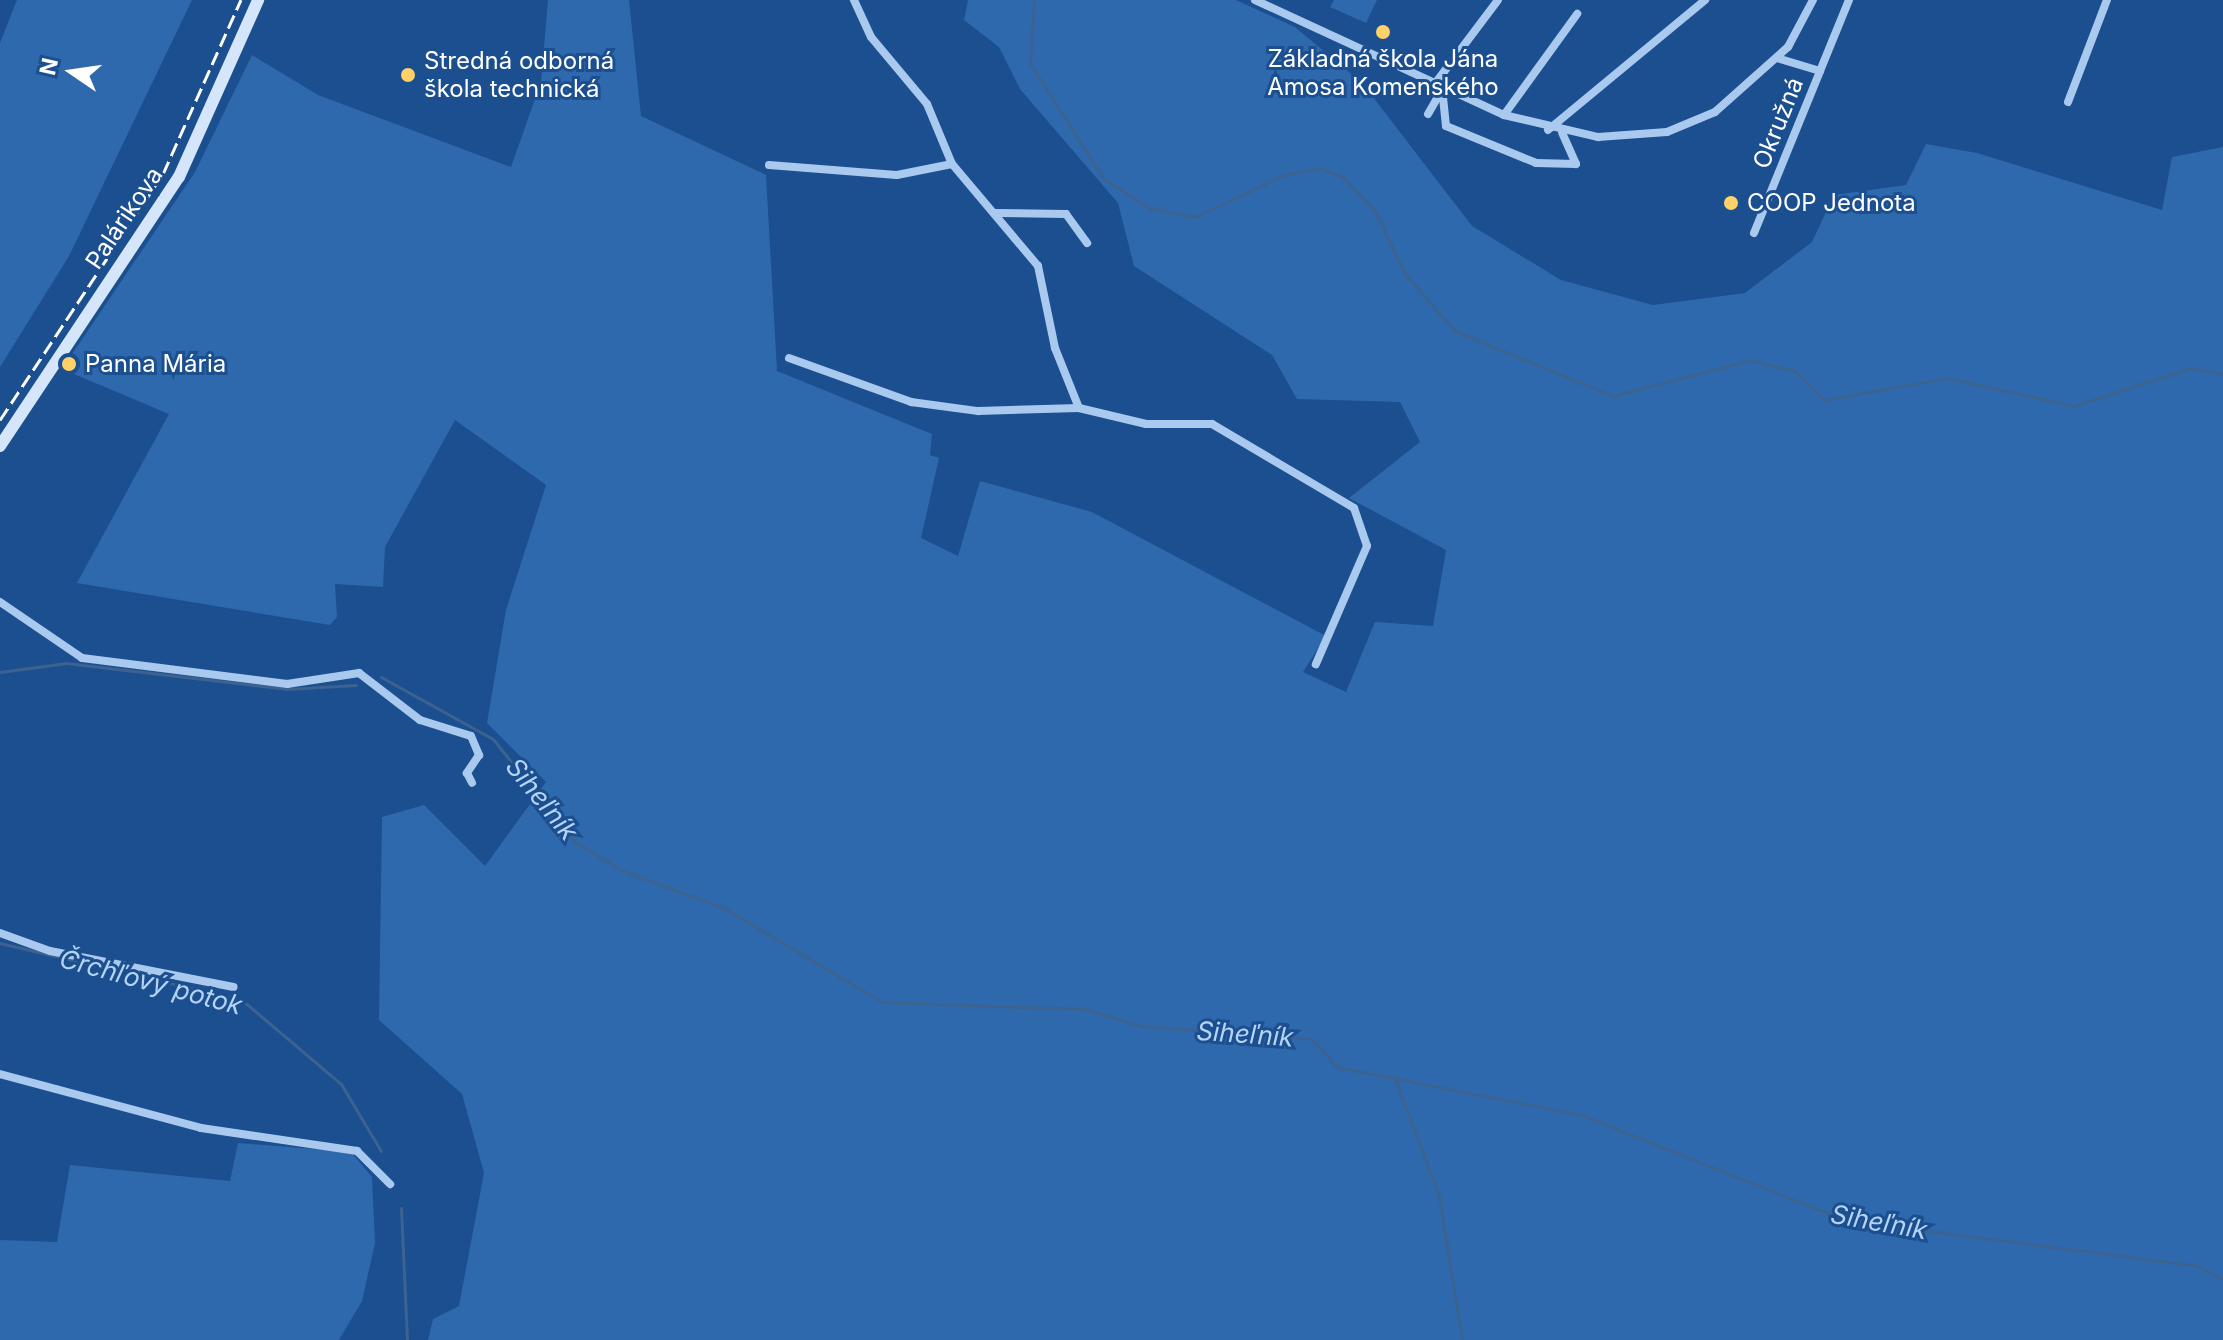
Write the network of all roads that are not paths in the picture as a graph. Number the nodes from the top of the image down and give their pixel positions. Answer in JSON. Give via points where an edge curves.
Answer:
{"nodes":[{"id":1,"x":258,"y":0,"type":"edge"},
{"id":2,"x":854,"y":0,"type":"edge"},
{"id":3,"x":1255,"y":0,"type":"edge"},
{"id":4,"x":1498,"y":0,"type":"edge"},
{"id":5,"x":1705,"y":0,"type":"edge"},
{"id":6,"x":1813,"y":0,"type":"edge"},
{"id":7,"x":1849,"y":0,"type":"edge"},
{"id":8,"x":2107,"y":0,"type":"edge"},
{"id":9,"x":1577,"y":14,"type":"dead end"},
{"id":10,"x":1777,"y":58,"type":"junction"},
{"id":11,"x":1820,"y":71,"type":"junction"},
{"id":12,"x":1438,"y":87,"type":"junction"},
{"id":13,"x":2068,"y":102,"type":"dead end"},
{"id":14,"x":1428,"y":114,"type":"dead end"},
{"id":15,"x":1504,"y":115,"type":"junction"},
{"id":16,"x":1548,"y":130,"type":"junction"},
{"id":17,"x":1562,"y":133,"type":"junction"},
{"id":18,"x":952,"y":164,"type":"junction"},
{"id":19,"x":769,"y":165,"type":"dead end"},
{"id":20,"x":996,"y":213,"type":"junction"},
{"id":21,"x":1754,"y":233,"type":"dead end"},
{"id":22,"x":1087,"y":243,"type":"dead end"},
{"id":23,"x":789,"y":358,"type":"dead end"},
{"id":24,"x":1079,"y":408,"type":"junction"},
{"id":25,"x":0,"y":446,"type":"edge"},
{"id":26,"x":0,"y":602,"type":"edge"},
{"id":27,"x":1316,"y":664,"type":"dead end"},
{"id":28,"x":472,"y":783,"type":"dead end"},
{"id":29,"x":0,"y":933,"type":"edge"},
{"id":30,"x":234,"y":987,"type":"dead end"},
{"id":31,"x":0,"y":1074,"type":"edge"},
{"id":32,"x":390,"y":1184,"type":"dead end"}],
"edges":[{"from":1,"to":25,"type":"main road","name":"Palárikova","via":[[179,177]]},
{"from":2,"to":18,"type":"street","via":[[871,37],[927,104]]},
{"from":3,"to":12,"type":"street","name":"Okružná"},
{"from":4,"to":12,"type":"street"},
{"from":5,"to":16,"type":"street"},
{"from":6,"to":10,"type":"street","name":"Okružná"},
{"from":7,"to":11,"type":"street","name":"Okružná"},
{"from":8,"to":13,"type":"street"},
{"from":9,"to":15,"type":"street"},
{"from":10,"to":11,"type":"street","name":"Okružná"},
{"from":10,"to":17,"type":"street","name":"Okružná","via":[[1715,112],[1667,132]]},
{"from":11,"to":21,"type":"street","name":"Okružná"},
{"from":12,"to":14,"type":"street"},
{"from":12,"to":15,"type":"street","name":"Okružná"},
{"from":12,"to":17,"type":"street","via":[[1446,126],[1536,163],[1576,164]]},
{"from":15,"to":16,"type":"street","name":"Okružná"},
{"from":16,"to":17,"type":"street","name":"Okružná"},
{"from":18,"to":19,"type":"street","via":[[897,175]]},
{"from":18,"to":20,"type":"street"},
{"from":20,"to":22,"type":"street","via":[[1066,214]]},
{"from":20,"to":24,"type":"street","via":[[1038,266],[1055,348]]},
{"from":23,"to":24,"type":"street","via":[[911,402],[978,411]]},
{"from":24,"to":27,"type":"street","via":[[1146,424],[1212,424],[1354,508],[1367,546]]},
{"from":26,"to":28,"type":"street","via":[[82,658],[287,684],[359,673],[420,720],[471,736],[479,755],[467,773]]},
{"from":29,"to":30,"type":"street","via":[[50,951]]},
{"from":31,"to":32,"type":"street","via":[[201,1128],[357,1151]]}]}
